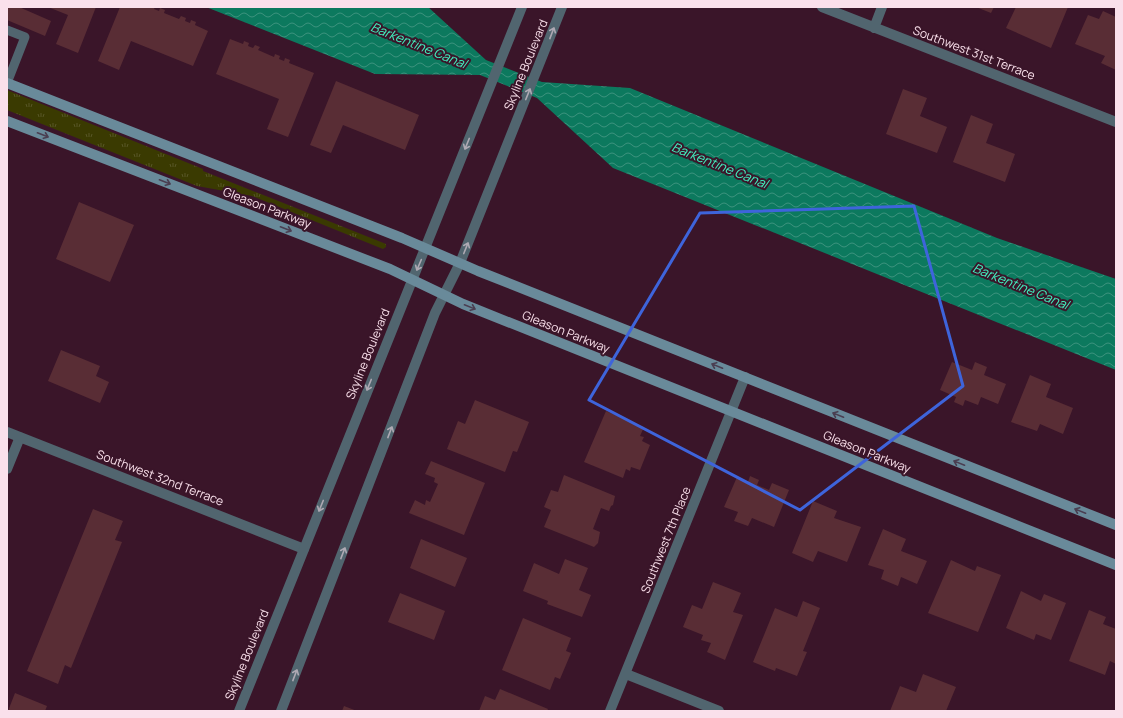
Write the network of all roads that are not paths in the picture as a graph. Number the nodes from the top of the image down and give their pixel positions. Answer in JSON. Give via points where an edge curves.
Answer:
{"nodes":[{"id":1,"x":522,"y":7,"type":"edge"},
{"id":2,"x":562,"y":7,"type":"edge"},
{"id":3,"x":822,"y":7,"type":"edge"},
{"id":4,"x":882,"y":7,"type":"edge"},
{"id":5,"x":874,"y":28,"type":"junction"},
{"id":6,"x":7,"y":30,"type":"edge"},
{"id":7,"x":7,"y":83,"type":"edge"},
{"id":8,"x":7,"y":121,"type":"edge"},
{"id":9,"x":1116,"y":122,"type":"edge"},
{"id":10,"x":426,"y":248,"type":"junction"},
{"id":11,"x":460,"y":263,"type":"junction"},
{"id":12,"x":412,"y":280,"type":"junction"},
{"id":13,"x":444,"y":295,"type":"junction"},
{"id":14,"x":745,"y":377,"type":"junction"},
{"id":15,"x":732,"y":412,"type":"junction"},
{"id":16,"x":7,"y":432,"type":"edge"},
{"id":17,"x":20,"y":437,"type":"junction"},
{"id":18,"x":7,"y":469,"type":"edge"},
{"id":19,"x":1116,"y":525,"type":"edge"},
{"id":20,"x":304,"y":549,"type":"junction"},
{"id":21,"x":1116,"y":565,"type":"edge"},
{"id":22,"x":626,"y":674,"type":"junction"},
{"id":23,"x":239,"y":711,"type":"edge"},
{"id":24,"x":281,"y":711,"type":"edge"},
{"id":25,"x":610,"y":711,"type":"edge"},
{"id":26,"x":719,"y":711,"type":"edge"}],
"edges":[{"from":1,"to":10,"type":"street","name":"Skyline Boulevard","one_way":true},
{"from":11,"to":2,"type":"street","name":"Skyline Boulevard","one_way":true},
{"from":3,"to":5,"type":"street","name":"Southwest 31st Terrace"},
{"from":4,"to":5,"type":"street"},
{"from":5,"to":9,"type":"street","name":"Southwest 31st Terrace"},
{"from":6,"to":7,"type":"lane","via":[[25,37]]},
{"from":7,"to":10,"type":"main road","name":"Gleason Parkway"},
{"from":8,"to":12,"type":"main road","name":"Gleason Parkway","one_way":true,"via":[[390,269]]},
{"from":10,"to":11,"type":"main road","name":"Gleason Parkway"},
{"from":10,"to":12,"type":"street","name":"Skyline Boulevard","one_way":true},
{"from":11,"to":13,"type":"street","name":"Skyline Boulevard"},
{"from":14,"to":11,"type":"main road","name":"Gleason Parkway","one_way":true},
{"from":12,"to":13,"type":"main road","name":"Gleason Parkway"},
{"from":12,"to":20,"type":"street","name":"Skyline Boulevard","one_way":true},
{"from":13,"to":15,"type":"main road","name":"Gleason Parkway","one_way":true},
{"from":24,"to":13,"type":"street","name":"Skyline Boulevard","one_way":true},
{"from":14,"to":15,"type":"street","name":"Southwest 7th Place"},
{"from":19,"to":14,"type":"main road","name":"Gleason Parkway","one_way":true},
{"from":15,"to":21,"type":"main road","name":"Gleason Parkway"},
{"from":15,"to":22,"type":"street","name":"Southwest 7th Place"},
{"from":16,"to":17,"type":"street","name":"Southwest 32nd Terrace"},
{"from":17,"to":18,"type":"street"},
{"from":17,"to":20,"type":"street","name":"Southwest 32nd Terrace"},
{"from":20,"to":23,"type":"street","name":"Skyline Boulevard"},
{"from":22,"to":25,"type":"street","name":"Southwest 7th Place"},
{"from":22,"to":26,"type":"street"}]}
